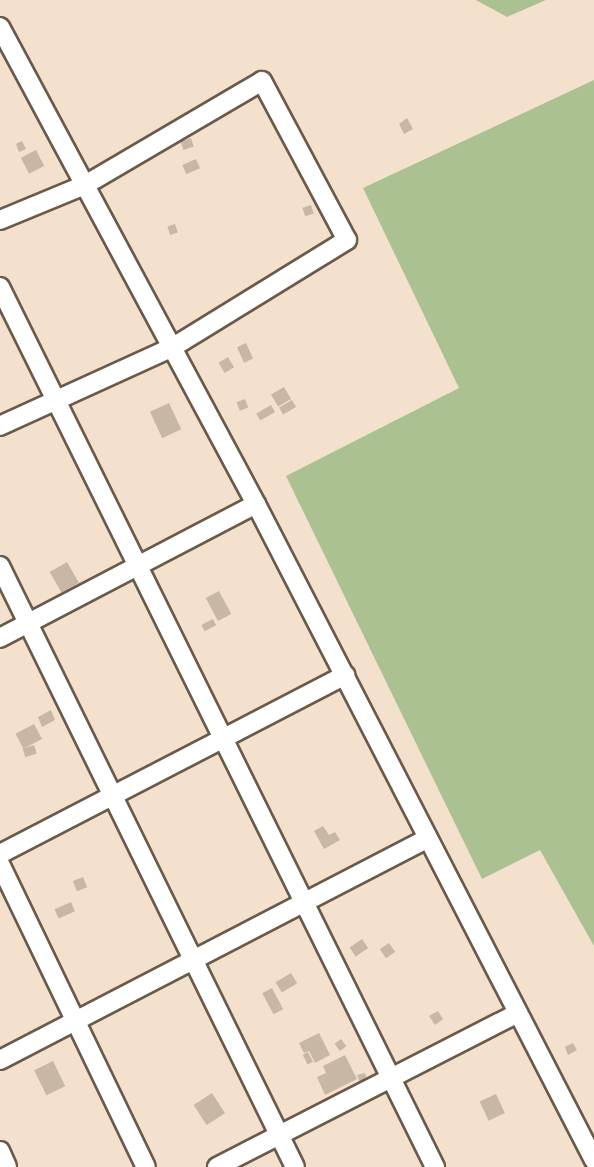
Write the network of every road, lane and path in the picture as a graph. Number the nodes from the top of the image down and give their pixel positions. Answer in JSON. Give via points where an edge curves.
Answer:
{"nodes":[{"id":1,"x":0,"y":27,"type":"edge"},
{"id":2,"x":85,"y":185,"type":"junction"},
{"id":3,"x":0,"y":220,"type":"edge"},
{"id":4,"x":0,"y":287,"type":"edge"},
{"id":5,"x":173,"y":347,"type":"junction"},
{"id":6,"x":54,"y":398,"type":"junction"},
{"id":7,"x":0,"y":426,"type":"edge"},
{"id":8,"x":256,"y":504,"type":"junction"},
{"id":9,"x":0,"y":566,"type":"edge"},
{"id":10,"x":136,"y":567,"type":"junction"},
{"id":11,"x":29,"y":623,"type":"junction"},
{"id":12,"x":0,"y":638,"type":"edge"},
{"id":13,"x":345,"y":675,"type":"junction"},
{"id":14,"x":222,"y":738,"type":"junction"},
{"id":15,"x":115,"y":794,"type":"junction"},
{"id":16,"x":428,"y":838,"type":"junction"},
{"id":17,"x":0,"y":854,"type":"edge"},
{"id":18,"x":0,"y":864,"type":"edge"},
{"id":19,"x":303,"y":903,"type":"junction"},
{"id":20,"x":195,"y":959,"type":"junction"},
{"id":21,"x":516,"y":1014,"type":"junction"},
{"id":22,"x":76,"y":1021,"type":"junction"},
{"id":23,"x":0,"y":1060,"type":"edge"},
{"id":24,"x":390,"y":1079,"type":"junction"},
{"id":25,"x":279,"y":1135,"type":"junction"},
{"id":26,"x":0,"y":1151,"type":"edge"},
{"id":27,"x":594,"y":1160,"type":"edge"},
{"id":28,"x":8,"y":1167,"type":"edge"},
{"id":29,"x":147,"y":1167,"type":"edge"},
{"id":30,"x":217,"y":1167,"type":"edge"},
{"id":31,"x":295,"y":1167,"type":"edge"},
{"id":32,"x":435,"y":1167,"type":"edge"}],
"edges":[{"from":1,"to":2,"type":"street"},
{"from":2,"to":3,"type":"street"},
{"from":2,"to":5,"type":"street"},
{"from":2,"to":5,"type":"street","via":[[262,81],[346,240]]},
{"from":4,"to":6,"type":"street"},
{"from":5,"to":6,"type":"street"},
{"from":5,"to":8,"type":"street"},
{"from":6,"to":7,"type":"street"},
{"from":6,"to":10,"type":"street"},
{"from":8,"to":10,"type":"street"},
{"from":8,"to":13,"type":"street"},
{"from":9,"to":11,"type":"street"},
{"from":10,"to":11,"type":"street"},
{"from":10,"to":14,"type":"street"},
{"from":11,"to":12,"type":"street"},
{"from":11,"to":15,"type":"street"},
{"from":13,"to":14,"type":"street"},
{"from":13,"to":16,"type":"street"},
{"from":14,"to":15,"type":"street"},
{"from":14,"to":19,"type":"street"},
{"from":15,"to":17,"type":"street"},
{"from":15,"to":20,"type":"street"},
{"from":16,"to":19,"type":"street"},
{"from":16,"to":21,"type":"street"},
{"from":18,"to":22,"type":"street"},
{"from":19,"to":20,"type":"street"},
{"from":19,"to":24,"type":"street"},
{"from":20,"to":22,"type":"street"},
{"from":20,"to":25,"type":"street"},
{"from":21,"to":24,"type":"street"},
{"from":21,"to":27,"type":"street"},
{"from":22,"to":23,"type":"street"},
{"from":22,"to":29,"type":"street"},
{"from":24,"to":25,"type":"street"},
{"from":24,"to":32,"type":"street"},
{"from":25,"to":30,"type":"street"},
{"from":25,"to":31,"type":"street"},
{"from":26,"to":28,"type":"street"}]}
